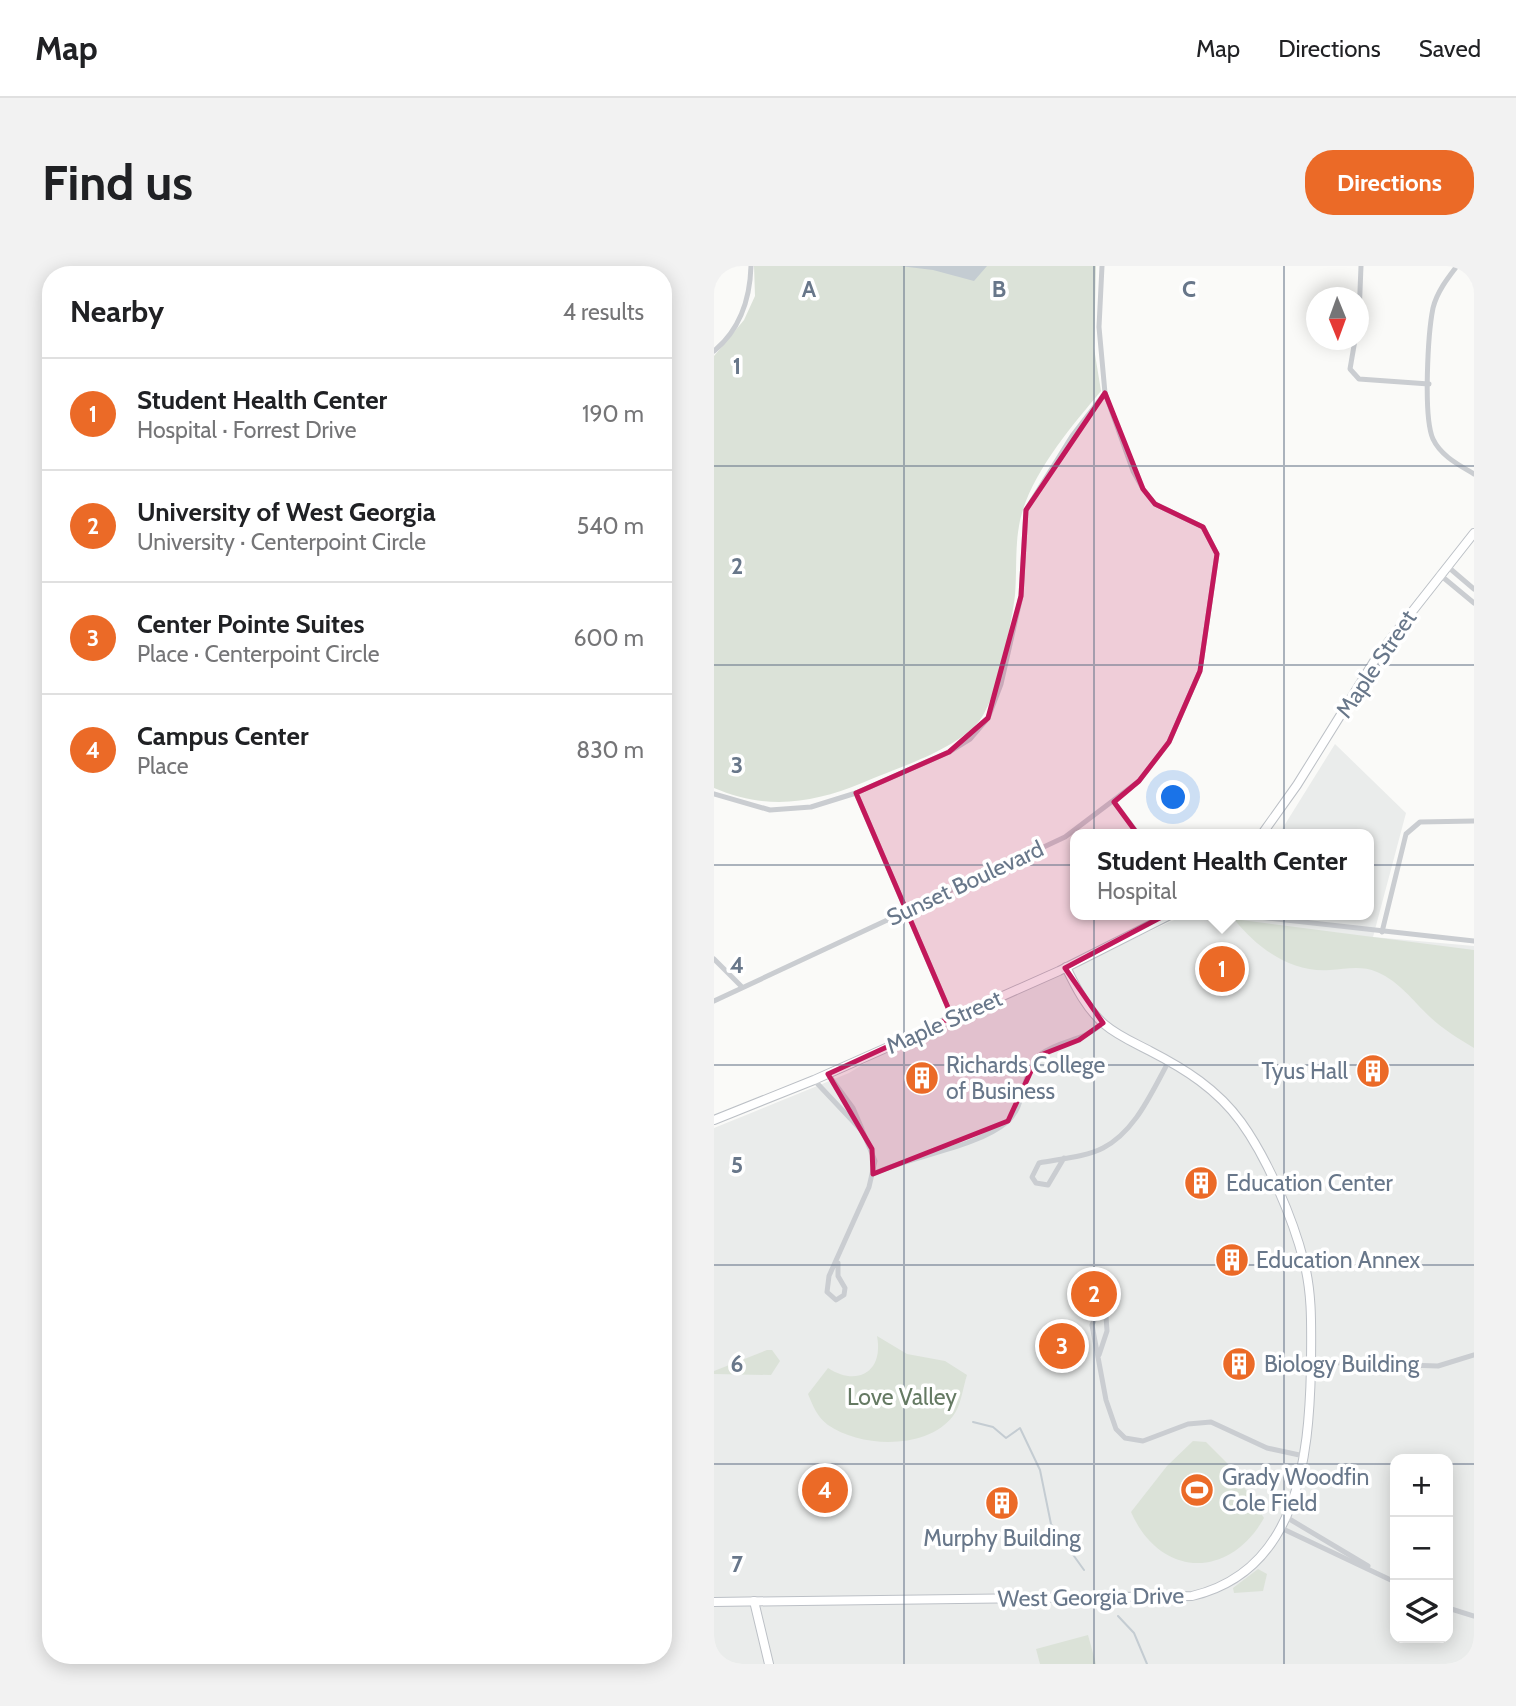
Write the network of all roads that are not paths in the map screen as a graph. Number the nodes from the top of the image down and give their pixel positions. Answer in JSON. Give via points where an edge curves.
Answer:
{"nodes":[{"id":1,"x":751,"y":266,"type":"edge"},
{"id":2,"x":1102,"y":266,"type":"edge"},
{"id":3,"x":1361,"y":266,"type":"edge"},
{"id":4,"x":1457,"y":266,"type":"edge"},
{"id":5,"x":1360,"y":287,"type":"edge"},
{"id":6,"x":1353,"y":350,"type":"edge"},
{"id":7,"x":714,"y":351,"type":"edge"},
{"id":8,"x":1429,"y":384,"type":"junction"},
{"id":9,"x":1105,"y":393,"type":"junction"},
{"id":10,"x":1474,"y":474,"type":"edge"},
{"id":11,"x":1474,"y":533,"type":"edge"},
{"id":12,"x":1447,"y":566,"type":"junction"},
{"id":13,"x":1439,"y":574,"type":"junction"},
{"id":14,"x":1474,"y":589,"type":"edge"},
{"id":15,"x":1474,"y":603,"type":"edge"},
{"id":16,"x":856,"y":793,"type":"junction"},
{"id":17,"x":714,"y":794,"type":"edge"},
{"id":18,"x":1114,"y":802,"type":"junction"},
{"id":19,"x":1474,"y":821,"type":"edge"},
{"id":20,"x":1076,"y":829,"type":"edge"},
{"id":21,"x":1134,"y":829,"type":"edge"},
{"id":22,"x":1266,"y":829,"type":"edge"},
{"id":23,"x":1070,"y":833,"type":"edge"},
{"id":24,"x":905,"y":911,"type":"junction"},
{"id":25,"x":1160,"y":920,"type":"edge"},
{"id":26,"x":1282,"y":920,"type":"edge"},
{"id":27,"x":1382,"y":932,"type":"junction"},
{"id":28,"x":1474,"y":941,"type":"edge"},
{"id":29,"x":714,"y":959,"type":"edge"},
{"id":30,"x":1066,"y":967,"type":"junction"},
{"id":31,"x":741,"y":986,"type":"junction"},
{"id":32,"x":714,"y":1001,"type":"edge"},
{"id":33,"x":952,"y":1017,"type":"junction"},
{"id":34,"x":1103,"y":1023,"type":"junction"},
{"id":35,"x":1169,"y":1061,"type":"junction"},
{"id":36,"x":828,"y":1074,"type":"junction"},
{"id":37,"x":814,"y":1080,"type":"junction"},
{"id":38,"x":714,"y":1120,"type":"edge"},
{"id":39,"x":863,"y":1132,"type":"junction"},
{"id":40,"x":1064,"y":1158,"type":"junction"},
{"id":41,"x":873,"y":1174,"type":"junction"},
{"id":42,"x":838,"y":1263,"type":"junction"},
{"id":43,"x":1474,"y":1354,"type":"edge"},
{"id":44,"x":1099,"y":1355,"type":"junction"},
{"id":45,"x":1311,"y":1362,"type":"junction"},
{"id":46,"x":1305,"y":1456,"type":"junction"},
{"id":47,"x":1286,"y":1517,"type":"junction"},
{"id":48,"x":1281,"y":1528,"type":"junction"},
{"id":49,"x":1370,"y":1568,"type":"junction"},
{"id":50,"x":1391,"y":1580,"type":"edge"},
{"id":51,"x":754,"y":1601,"type":"junction"},
{"id":52,"x":714,"y":1602,"type":"edge"},
{"id":53,"x":1453,"y":1610,"type":"edge"},
{"id":54,"x":1474,"y":1616,"type":"edge"},
{"id":55,"x":769,"y":1664,"type":"edge"}],
"edges":[{"from":1,"to":7,"type":"street","via":[[750,296],[743,314]]},
{"from":2,"to":9,"type":"street","name":"Sunset Boulevard","via":[[1100,338]]},
{"from":3,"to":5,"type":"street"},
{"from":4,"to":8,"type":"street","via":[[1433,307]]},
{"from":6,"to":8,"type":"street","via":[[1350,369],[1359,379]]},
{"from":8,"to":10,"type":"street","via":[[1432,437],[1451,460]]},
{"from":9,"to":16,"type":"street","via":[[1026,510],[1021,596],[1001,684],[988,718],[970,739],[948,752]]},
{"from":9,"to":18,"type":"street","name":"Sunset Boulevard","via":[[1143,488],[1155,504],[1203,527],[1217,554],[1200,671],[1169,742],[1139,781]]},
{"from":11,"to":12,"type":"street","name":"Maple Street"},
{"from":12,"to":13,"type":"street","name":"Maple Street"},
{"from":12,"to":14,"type":"street"},
{"from":13,"to":15,"type":"street"},
{"from":13,"to":22,"type":"street","name":"Maple Street","via":[[1378,655]]},
{"from":16,"to":17,"type":"street","via":[[788,811],[750,806]]},
{"from":16,"to":24,"type":"street"},
{"from":18,"to":20,"type":"street","name":"Sunset Boulevard"},
{"from":18,"to":21,"type":"street"},
{"from":19,"to":27,"type":"street","via":[[1420,822],[1406,834]]},
{"from":23,"to":24,"type":"street","name":"Sunset Boulevard"},
{"from":24,"to":31,"type":"street","name":"Sunset Boulevard"},
{"from":24,"to":33,"type":"street"},
{"from":25,"to":30,"type":"street","name":"Maple Street"},
{"from":26,"to":27,"type":"street"},
{"from":27,"to":28,"type":"street"},
{"from":29,"to":31,"type":"street"},
{"from":30,"to":33,"type":"street","name":"Maple Street"},
{"from":30,"to":34,"type":"street","name":"West Georgia Drive","via":[[1085,1003]]},
{"from":31,"to":32,"type":"street","name":"Sunset Boulevard"},
{"from":33,"to":36,"type":"street","name":"Maple Street"},
{"from":34,"to":35,"type":"street","name":"West Georgia Drive"},
{"from":34,"to":41,"type":"street","via":[[1079,1040],[1051,1047],[1038,1056],[1008,1121],[964,1143]]},
{"from":35,"to":40,"type":"street","via":[[1122,1135],[1102,1149]]},
{"from":35,"to":45,"type":"street","name":"West Georgia Drive","via":[[1219,1096],[1251,1136],[1271,1178],[1305,1263]]},
{"from":36,"to":37,"type":"street","name":"Maple Street"},
{"from":36,"to":39,"type":"street","via":[[853,1108]]},
{"from":37,"to":38,"type":"street","name":"Maple Street"},
{"from":37,"to":39,"type":"street"},
{"from":39,"to":41,"type":"street","via":[[875,1161]]},
{"from":40,"to":40,"type":"street","via":[[1039,1163],[1032,1177],[1036,1183],[1048,1185]]},
{"from":41,"to":42,"type":"street"},
{"from":42,"to":42,"type":"street","via":[[829,1276],[827,1292],[836,1300],[845,1288],[838,1276]]},
{"from":43,"to":45,"type":"street","via":[[1438,1366]]},
{"from":44,"to":44,"type":"street","via":[[1108,1326],[1106,1316],[1101,1315],[1093,1325]]},
{"from":44,"to":46,"type":"street","via":[[1106,1400],[1116,1429],[1125,1438],[1143,1441],[1188,1423],[1211,1422],[1267,1448]]},
{"from":45,"to":46,"type":"street","name":"West Georgia Drive"},
{"from":46,"to":47,"type":"street","name":"West Georgia Drive"},
{"from":47,"to":48,"type":"street","name":"West Georgia Drive"},
{"from":47,"to":49,"type":"street"},
{"from":48,"to":49,"type":"street"},
{"from":48,"to":51,"type":"street","name":"West Georgia Drive","via":[[1259,1560],[1240,1577],[1192,1596]]},
{"from":49,"to":50,"type":"street"},
{"from":51,"to":52,"type":"street","name":"West Georgia Drive"},
{"from":51,"to":55,"type":"street"},
{"from":53,"to":54,"type":"street"}]}
